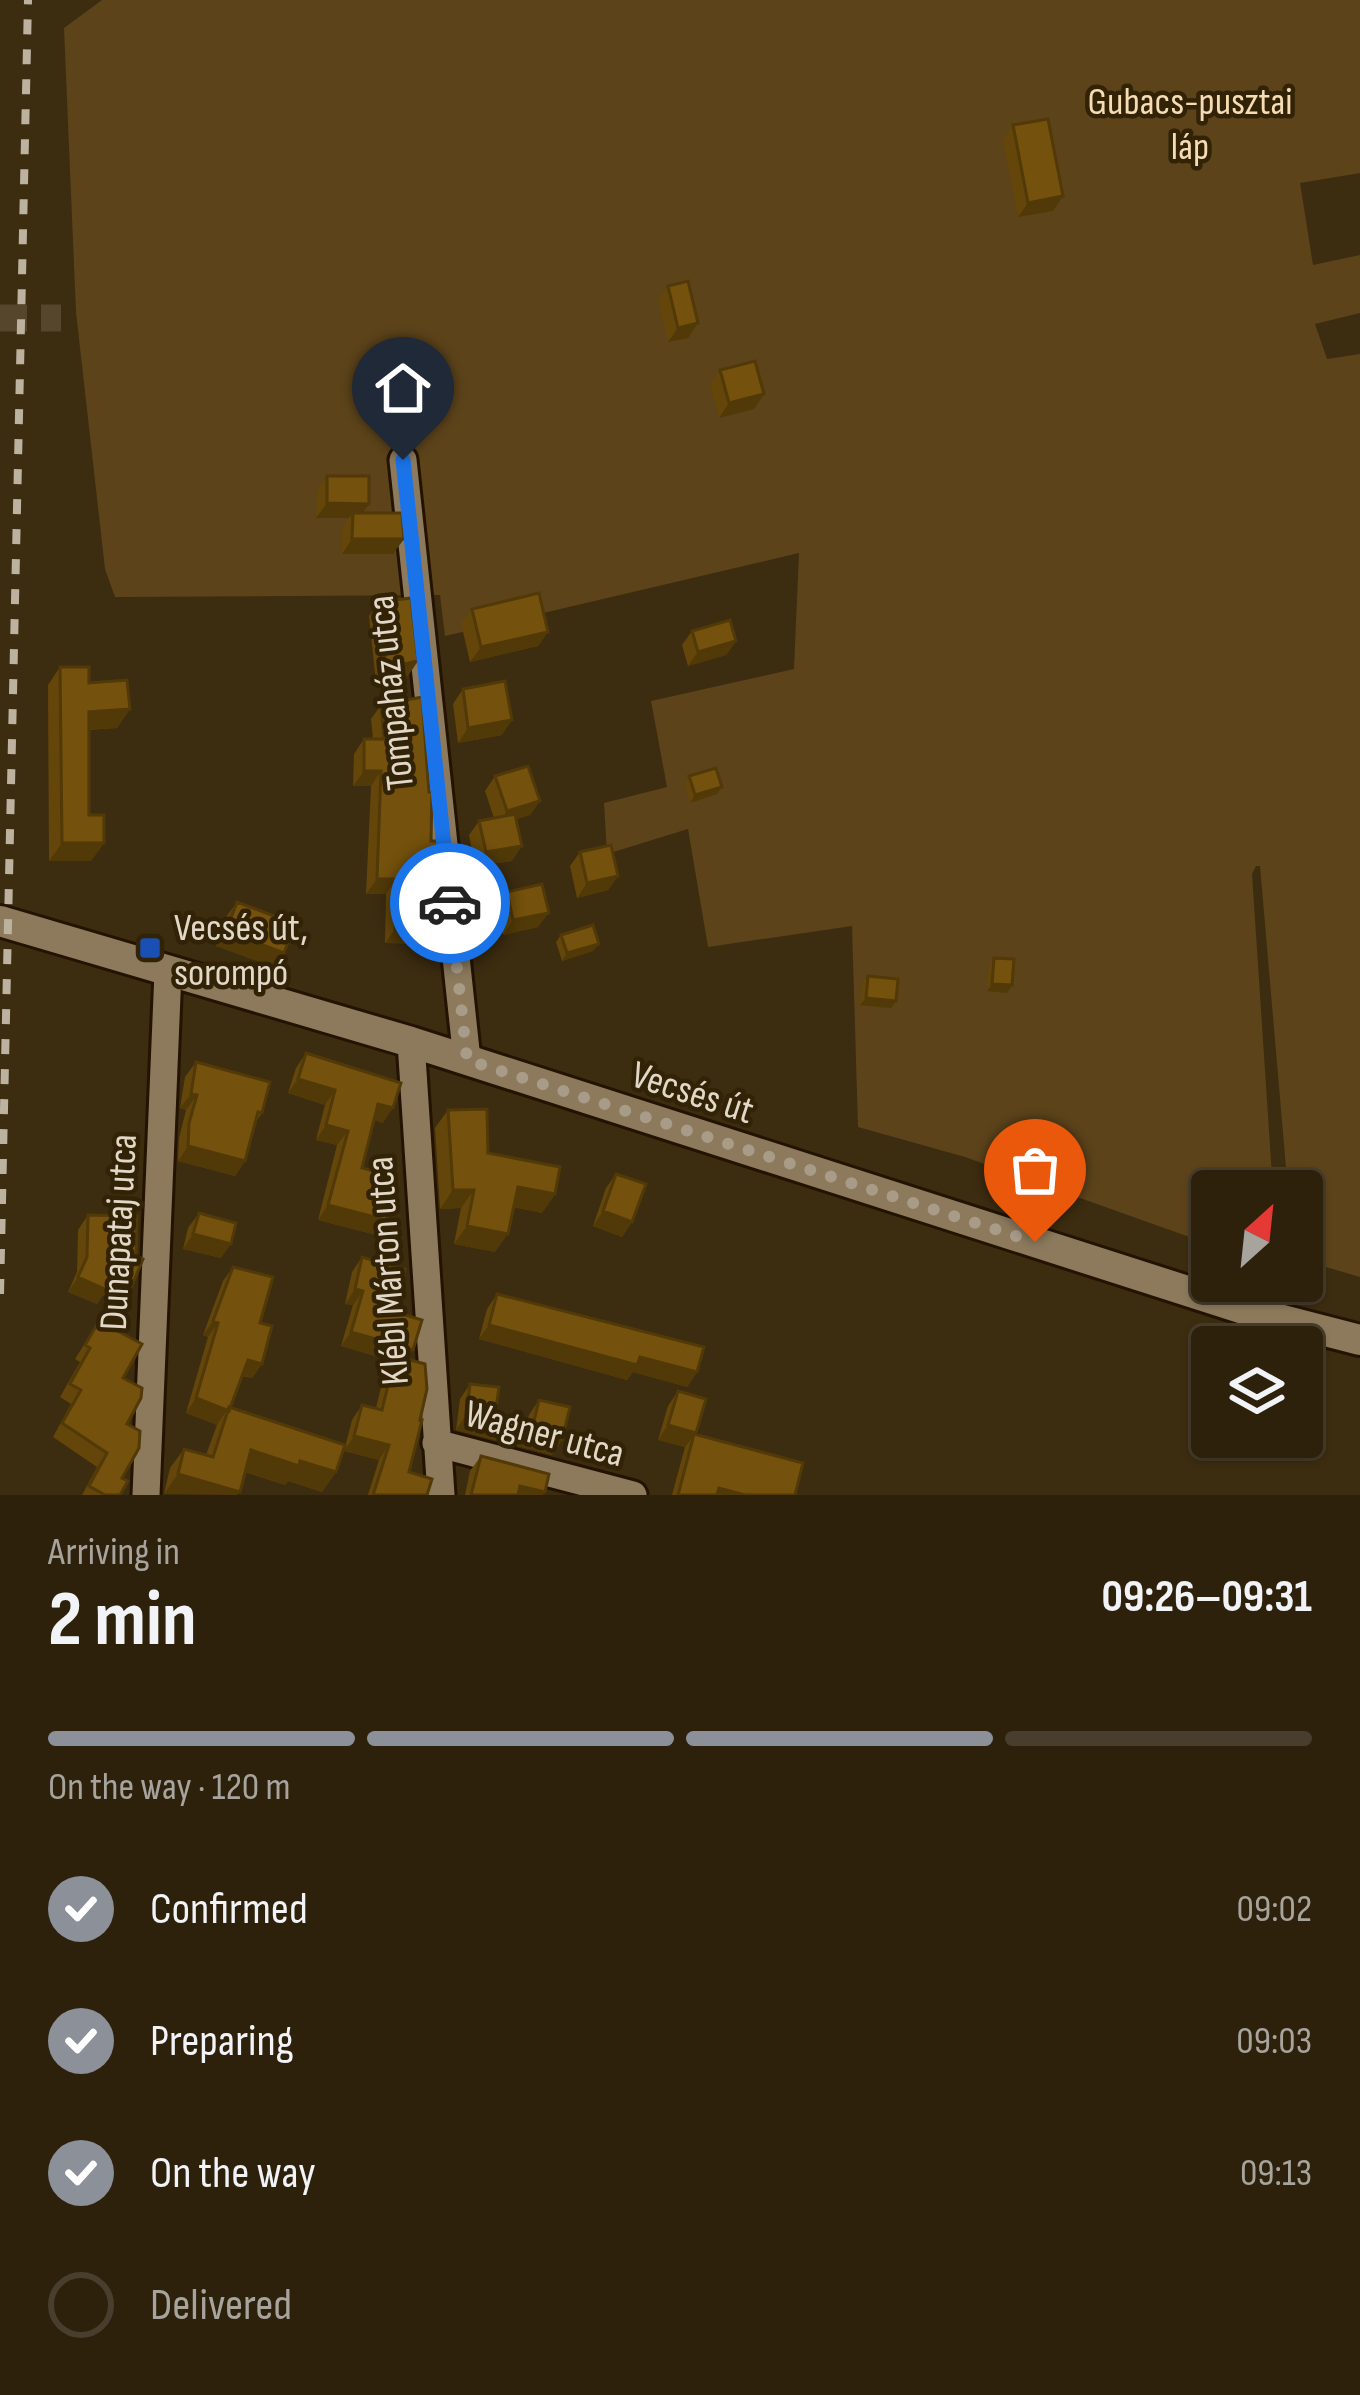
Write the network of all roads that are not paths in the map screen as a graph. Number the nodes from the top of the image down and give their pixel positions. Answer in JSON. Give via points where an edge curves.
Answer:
{"nodes":[{"id":1,"x":403,"y":460,"type":"dead end"},
{"id":2,"x":0,"y":921,"type":"edge"},
{"id":3,"x":168,"y":972,"type":"junction"},
{"id":4,"x":411,"y":1042,"type":"junction"},
{"id":5,"x":467,"y":1060,"type":"junction"},
{"id":6,"x":1360,"y":1340,"type":"edge"},
{"id":7,"x":436,"y":1444,"type":"junction"},
{"id":8,"x":146,"y":1495,"type":"edge"},
{"id":9,"x":441,"y":1495,"type":"edge"},
{"id":10,"x":633,"y":1495,"type":"edge"}],
"edges":[{"from":1,"to":5,"type":"street","name":"Tompaház utca"},
{"from":2,"to":3,"type":"street","name":"Vecsés út"},
{"from":3,"to":4,"type":"street","name":"Vecsés út"},
{"from":3,"to":8,"type":"street","name":"Dunapataj utca"},
{"from":4,"to":5,"type":"street","name":"Vecsés út"},
{"from":4,"to":7,"type":"street","name":"Klébl Márton utca"},
{"from":5,"to":6,"type":"street","name":"Vecsés út"},
{"from":7,"to":9,"type":"street","name":"Klébl Márton utca"},
{"from":7,"to":10,"type":"street","name":"Wagner utca"}]}
